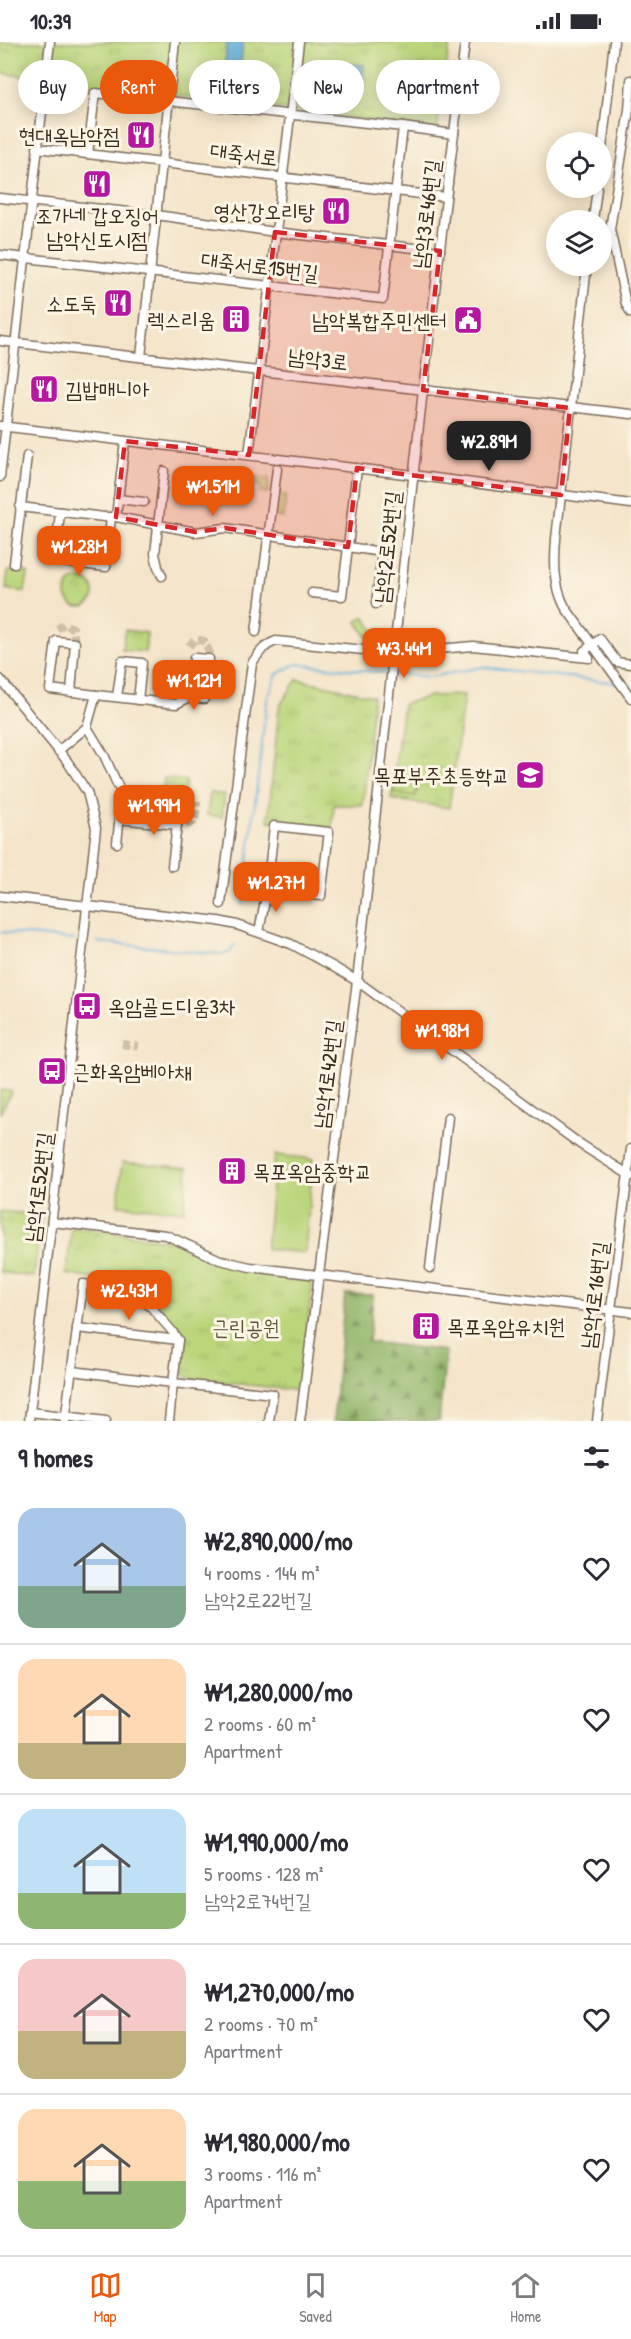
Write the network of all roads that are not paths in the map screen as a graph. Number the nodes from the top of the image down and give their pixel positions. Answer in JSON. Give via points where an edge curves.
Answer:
{"nodes":[{"id":1,"x":50,"y":42,"type":"edge"},
{"id":2,"x":176,"y":42,"type":"edge"},
{"id":3,"x":299,"y":42,"type":"edge"},
{"id":4,"x":465,"y":42,"type":"edge"},
{"id":5,"x":614,"y":42,"type":"edge"},
{"id":6,"x":174,"y":60,"type":"edge"},
{"id":7,"x":631,"y":80,"type":"edge"},
{"id":8,"x":100,"y":94,"type":"edge"},
{"id":9,"x":177,"y":102,"type":"edge"},
{"id":10,"x":167,"y":114,"type":"edge"},
{"id":11,"x":290,"y":115,"type":"junction"},
{"id":12,"x":403,"y":127,"type":"junction"},
{"id":13,"x":604,"y":132,"type":"edge"},
{"id":14,"x":454,"y":134,"type":"junction"},
{"id":15,"x":37,"y":148,"type":"junction"},
{"id":16,"x":88,"y":153,"type":"junction"},
{"id":17,"x":162,"y":162,"type":"junction"},
{"id":18,"x":282,"y":176,"type":"junction"},
{"id":19,"x":396,"y":190,"type":"junction"},
{"id":20,"x":446,"y":197,"type":"junction"},
{"id":21,"x":0,"y":198,"type":"edge"},
{"id":22,"x":31,"y":201,"type":"junction"},
{"id":23,"x":156,"y":215,"type":"junction"},
{"id":24,"x":275,"y":232,"type":"junction"},
{"id":25,"x":390,"y":246,"type":"junction"},
{"id":26,"x":440,"y":251,"type":"junction"},
{"id":27,"x":0,"y":255,"type":"edge"},
{"id":28,"x":24,"y":257,"type":"junction"},
{"id":29,"x":150,"y":271,"type":"junction"},
{"id":30,"x":586,"y":276,"type":"edge"},
{"id":31,"x":269,"y":285,"type":"junction"},
{"id":32,"x":631,"y":313,"type":"edge"},
{"id":33,"x":0,"y":340,"type":"edge"},
{"id":34,"x":14,"y":342,"type":"junction"},
{"id":35,"x":141,"y":357,"type":"junction"},
{"id":36,"x":259,"y":370,"type":"junction"},
{"id":37,"x":423,"y":390,"type":"junction"},
{"id":38,"x":570,"y":408,"type":"junction"},
{"id":39,"x":631,"y":414,"type":"edge"},
{"id":40,"x":3,"y":426,"type":"edge"},
{"id":41,"x":125,"y":441,"type":"junction"},
{"id":42,"x":249,"y":455,"type":"junction"},
{"id":43,"x":27,"y":456,"type":"dead end"},
{"id":44,"x":357,"y":468,"type":"junction"},
{"id":45,"x":277,"y":469,"type":"dead end"},
{"id":46,"x":164,"y":471,"type":"dead end"},
{"id":47,"x":413,"y":475,"type":"junction"},
{"id":48,"x":0,"y":477,"type":"edge"},
{"id":49,"x":561,"y":495,"type":"junction"},
{"id":50,"x":118,"y":499,"type":"junction"},
{"id":51,"x":389,"y":499,"type":"dead end"},
{"id":52,"x":144,"y":502,"type":"dead end"},
{"id":53,"x":631,"y":504,"type":"edge"},
{"id":54,"x":21,"y":507,"type":"junction"},
{"id":55,"x":60,"y":512,"type":"junction"},
{"id":56,"x":114,"y":517,"type":"junction"},
{"id":57,"x":158,"y":526,"type":"junction"},
{"id":58,"x":268,"y":536,"type":"junction"},
{"id":59,"x":348,"y":547,"type":"junction"},
{"id":60,"x":382,"y":552,"type":"junction"},
{"id":61,"x":14,"y":564,"type":"dead end"},
{"id":62,"x":162,"y":576,"type":"dead end"},
{"id":63,"x":312,"y":593,"type":"dead end"},
{"id":64,"x":376,"y":604,"type":"dead end"},
{"id":65,"x":256,"y":632,"type":"dead end"},
{"id":66,"x":592,"y":644,"type":"junction"},
{"id":67,"x":393,"y":653,"type":"junction"},
{"id":68,"x":631,"y":664,"type":"edge"},
{"id":69,"x":0,"y":679,"type":"edge"},
{"id":70,"x":71,"y":692,"type":"junction"},
{"id":71,"x":96,"y":695,"type":"junction"},
{"id":72,"x":117,"y":697,"type":"junction"},
{"id":73,"x":190,"y":697,"type":"junction"},
{"id":74,"x":631,"y":698,"type":"edge"},
{"id":75,"x":138,"y":700,"type":"junction"},
{"id":76,"x":87,"y":727,"type":"junction"},
{"id":77,"x":58,"y":751,"type":"junction"},
{"id":78,"x":120,"y":819,"type":"junction"},
{"id":79,"x":117,"y":843,"type":"dead end"},
{"id":80,"x":172,"y":866,"type":"dead end"},
{"id":81,"x":267,"y":890,"type":"junction"},
{"id":82,"x":0,"y":896,"type":"edge"},
{"id":83,"x":221,"y":904,"type":"dead end"},
{"id":84,"x":88,"y":906,"type":"junction"},
{"id":85,"x":259,"y":932,"type":"junction"},
{"id":86,"x":357,"y":981,"type":"junction"},
{"id":87,"x":448,"y":1117,"type":"dead end"},
{"id":88,"x":631,"y":1149,"type":"edge"},
{"id":89,"x":629,"y":1175,"type":"edge"},
{"id":90,"x":52,"y":1222,"type":"junction"},
{"id":91,"x":430,"y":1268,"type":"dead end"},
{"id":92,"x":319,"y":1276,"type":"junction"},
{"id":93,"x":610,"y":1308,"type":"junction"},
{"id":94,"x":631,"y":1312,"type":"edge"},
{"id":95,"x":78,"y":1328,"type":"junction"},
{"id":96,"x":178,"y":1340,"type":"junction"},
{"id":97,"x":72,"y":1371,"type":"junction"},
{"id":98,"x":173,"y":1383,"type":"junction"},
{"id":99,"x":30,"y":1416,"type":"edge"},
{"id":100,"x":65,"y":1419,"type":"edge"},
{"id":101,"x":106,"y":1421,"type":"edge"},
{"id":102,"x":169,"y":1421,"type":"edge"},
{"id":103,"x":269,"y":1421,"type":"edge"},
{"id":104,"x":300,"y":1421,"type":"edge"},
{"id":105,"x":597,"y":1421,"type":"edge"}],
"edges":[{"from":1,"to":15,"type":"street"},
{"from":2,"to":6,"type":"street"},
{"from":3,"to":11,"type":"street"},
{"from":4,"to":14,"type":"street","name":"남악3로46번길"},
{"from":5,"to":13,"type":"street"},
{"from":7,"to":32,"type":"street","via":[[610,229]]},
{"from":8,"to":16,"type":"street","via":[[95,93]]},
{"from":9,"to":11,"type":"street"},
{"from":10,"to":17,"type":"street"},
{"from":11,"to":12,"type":"street"},
{"from":11,"to":18,"type":"street"},
{"from":12,"to":14,"type":"street"},
{"from":12,"to":19,"type":"street","name":"대죽서로15번길"},
{"from":14,"to":20,"type":"street","name":"남악3로46번길"},
{"from":15,"to":16,"type":"street","name":"대죽서로"},
{"from":15,"to":22,"type":"street"},
{"from":16,"to":17,"type":"street","name":"대죽서로"},
{"from":17,"to":18,"type":"street","name":"대죽서로"},
{"from":17,"to":23,"type":"street"},
{"from":18,"to":19,"type":"street","name":"대죽서로"},
{"from":18,"to":24,"type":"street"},
{"from":19,"to":20,"type":"street","name":"대죽서로"},
{"from":19,"to":25,"type":"street","name":"대죽서로15번길"},
{"from":20,"to":26,"type":"street","name":"남악3로46번길"},
{"from":21,"to":22,"type":"street"},
{"from":22,"to":23,"type":"street"},
{"from":22,"to":28,"type":"street"},
{"from":23,"to":24,"type":"street"},
{"from":23,"to":29,"type":"street"},
{"from":24,"to":25,"type":"street"},
{"from":24,"to":31,"type":"street"},
{"from":25,"to":26,"type":"street"},
{"from":25,"to":31,"type":"street","name":"대죽서로15번길","via":[[383,299]]},
{"from":26,"to":37,"type":"street","name":"남악3로46번길"},
{"from":27,"to":28,"type":"street","name":"대죽서로15번길"},
{"from":28,"to":29,"type":"street","name":"대죽서로15번길"},
{"from":28,"to":34,"type":"street"},
{"from":29,"to":31,"type":"street","name":"대죽서로15번길"},
{"from":29,"to":35,"type":"street"},
{"from":30,"to":38,"type":"street"},
{"from":31,"to":36,"type":"street"},
{"from":33,"to":34,"type":"street","name":"남악3로"},
{"from":34,"to":35,"type":"street","name":"남악3로"},
{"from":34,"to":40,"type":"street"},
{"from":35,"to":36,"type":"street","name":"남악3로"},
{"from":36,"to":37,"type":"street","name":"남악3로"},
{"from":36,"to":42,"type":"street"},
{"from":37,"to":38,"type":"street","name":"남악3로"},
{"from":37,"to":47,"type":"street","name":"남악2로52번길"},
{"from":38,"to":39,"type":"street","name":"남악3로"},
{"from":38,"to":49,"type":"street"},
{"from":40,"to":41,"type":"street","name":"남악2로52번길"},
{"from":40,"to":48,"type":"street"},
{"from":41,"to":42,"type":"street","name":"남악2로52번길"},
{"from":41,"to":50,"type":"street"},
{"from":42,"to":44,"type":"street","name":"남악2로52번길"},
{"from":43,"to":54,"type":"street"},
{"from":44,"to":47,"type":"street","name":"남악2로52번길"},
{"from":44,"to":59,"type":"street"},
{"from":45,"to":58,"type":"street"},
{"from":46,"to":57,"type":"street"},
{"from":47,"to":49,"type":"street"},
{"from":47,"to":67,"type":"street","name":"남악2로52번길"},
{"from":49,"to":53,"type":"street"},
{"from":49,"to":66,"type":"street","via":[[554,554],[559,595],[576,626]]},
{"from":50,"to":52,"type":"street"},
{"from":50,"to":56,"type":"street"},
{"from":51,"to":60,"type":"street"},
{"from":54,"to":55,"type":"street"},
{"from":54,"to":61,"type":"street"},
{"from":55,"to":56,"type":"street"},
{"from":55,"to":56,"type":"street","via":[[55,561],[106,567]]},
{"from":56,"to":57,"type":"street"},
{"from":57,"to":58,"type":"street","via":[[196,532],[225,528]]},
{"from":57,"to":62,"type":"street","via":[[154,554]]},
{"from":58,"to":59,"type":"street"},
{"from":58,"to":65,"type":"street"},
{"from":59,"to":60,"type":"street"},
{"from":59,"to":63,"type":"street","via":[[342,596]]},
{"from":60,"to":64,"type":"street"},
{"from":66,"to":67,"type":"street","via":[[584,651],[589,658],[473,646]]},
{"from":66,"to":68,"type":"street","via":[[600,639],[617,662]]},
{"from":66,"to":74,"type":"street"},
{"from":67,"to":83,"type":"street","via":[[276,641],[259,651],[252,663],[246,696]]},
{"from":67,"to":86,"type":"street","name":"남악2로52번길"},
{"from":69,"to":77,"type":"street"},
{"from":70,"to":70,"type":"street","via":[[50,689],[56,641],[75,644]]},
{"from":70,"to":71,"type":"street"},
{"from":71,"to":72,"type":"street"},
{"from":71,"to":76,"type":"street"},
{"from":72,"to":75,"type":"street"},
{"from":72,"to":75,"type":"street","via":[[122,661],[142,663]]},
{"from":73,"to":73,"type":"street","via":[[204,699],[208,659],[194,658]]},
{"from":73,"to":75,"type":"street","via":[[176,704]]},
{"from":76,"to":77,"type":"street"},
{"from":76,"to":78,"type":"street","via":[[122,795]]},
{"from":77,"to":84,"type":"street","via":[[87,792],[96,828]]},
{"from":78,"to":79,"type":"street"},
{"from":78,"to":80,"type":"street","via":[[182,825]]},
{"from":81,"to":81,"type":"street","via":[[274,826],[329,832],[321,896]]},
{"from":81,"to":85,"type":"street"},
{"from":82,"to":84,"type":"street"},
{"from":84,"to":85,"type":"street","via":[[218,921]]},
{"from":84,"to":90,"type":"street","name":"남악1로52번길"},
{"from":85,"to":86,"type":"street","via":[[309,953]]},
{"from":86,"to":89,"type":"street"},
{"from":86,"to":92,"type":"street","name":"남악1로42번길"},
{"from":87,"to":91,"type":"street"},
{"from":88,"to":89,"type":"street","name":"남악1로16번길"},
{"from":89,"to":93,"type":"street","name":"남악1로16번길"},
{"from":90,"to":92,"type":"street","via":[[166,1235],[230,1263]]},
{"from":90,"to":99,"type":"street","name":"남악1로52번길"},
{"from":92,"to":93,"type":"street"},
{"from":92,"to":104,"type":"street","name":"남악1로42번길"},
{"from":93,"to":94,"type":"street"},
{"from":93,"to":105,"type":"street","name":"남악1로16번길"},
{"from":95,"to":96,"type":"street"},
{"from":95,"to":96,"type":"street","via":[[84,1284],[136,1294]]},
{"from":95,"to":97,"type":"street"},
{"from":96,"to":98,"type":"street"},
{"from":97,"to":98,"type":"street"},
{"from":97,"to":100,"type":"street"},
{"from":98,"to":102,"type":"street"},
{"from":98,"to":103,"type":"street","via":[[273,1394]]},
{"from":99,"to":100,"type":"street"},
{"from":100,"to":101,"type":"street"}]}
